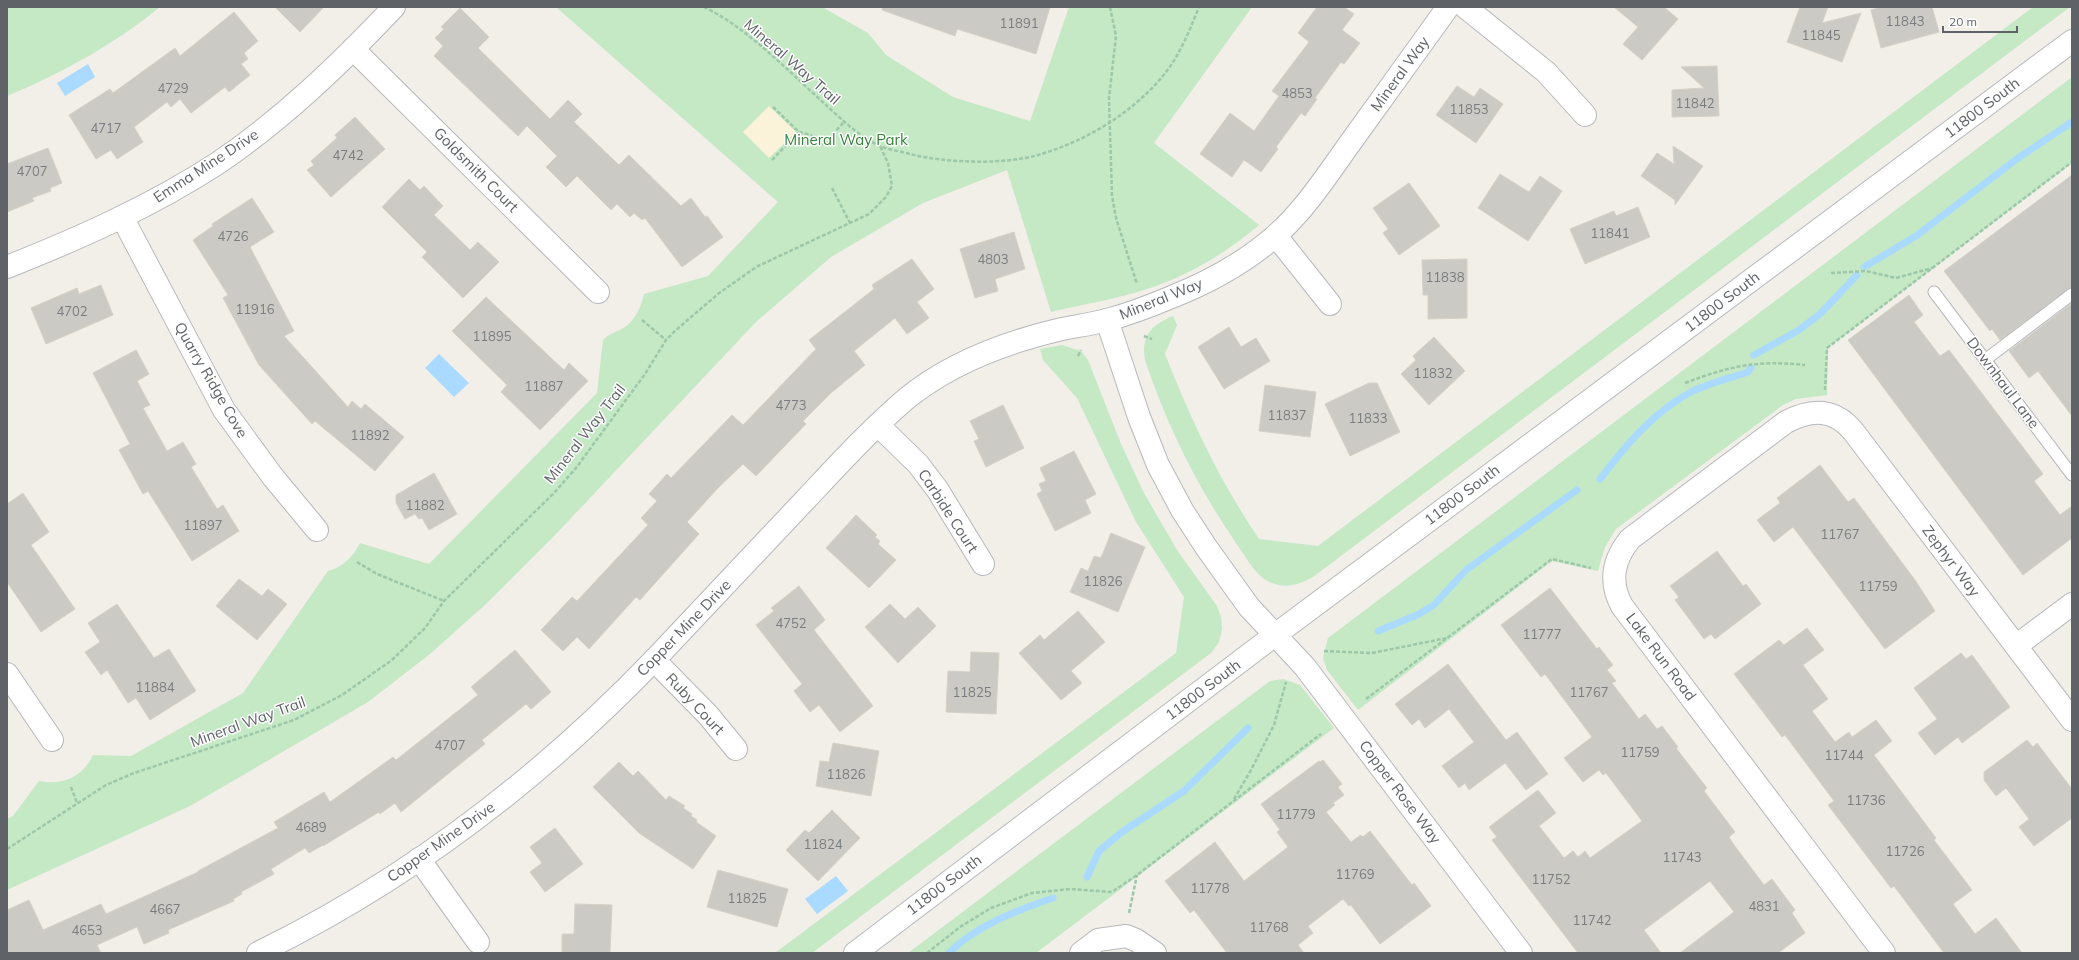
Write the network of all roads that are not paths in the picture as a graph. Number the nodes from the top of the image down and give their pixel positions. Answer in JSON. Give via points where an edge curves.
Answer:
{"nodes":[{"id":1,"x":394,"y":7,"type":"edge"},
{"id":2,"x":1448,"y":7,"type":"edge"},
{"id":3,"x":1465,"y":7,"type":"edge"},
{"id":4,"x":2072,"y":41,"type":"edge"},
{"id":5,"x":353,"y":49,"type":"junction"},
{"id":6,"x":1585,"y":115,"type":"dead end"},
{"id":7,"x":122,"y":217,"type":"junction"},
{"id":8,"x":1276,"y":236,"type":"junction"},
{"id":9,"x":7,"y":267,"type":"edge"},
{"id":10,"x":598,"y":292,"type":"dead end"},
{"id":11,"x":1934,"y":292,"type":"dead end"},
{"id":12,"x":2072,"y":294,"type":"edge"},
{"id":13,"x":1330,"y":304,"type":"dead end"},
{"id":14,"x":1107,"y":320,"type":"junction"},
{"id":15,"x":1985,"y":360,"type":"junction"},
{"id":16,"x":1824,"y":402,"type":"joint"},
{"id":17,"x":878,"y":425,"type":"junction"},
{"id":18,"x":2072,"y":475,"type":"edge"},
{"id":19,"x":317,"y":530,"type":"dead end"},
{"id":20,"x":983,"y":564,"type":"dead end"},
{"id":21,"x":2072,"y":604,"type":"edge"},
{"id":22,"x":1275,"y":635,"type":"junction"},
{"id":23,"x":2016,"y":646,"type":"junction"},
{"id":24,"x":654,"y":660,"type":"junction"},
{"id":25,"x":7,"y":674,"type":"edge"},
{"id":26,"x":2072,"y":720,"type":"edge"},
{"id":27,"x":52,"y":740,"type":"dead end"},
{"id":28,"x":736,"y":749,"type":"dead end"},
{"id":29,"x":419,"y":859,"type":"junction"},
{"id":30,"x":478,"y":942,"type":"dead end"},
{"id":31,"x":1874,"y":950,"type":"edge"},
{"id":32,"x":258,"y":953,"type":"edge"},
{"id":33,"x":855,"y":953,"type":"edge"},
{"id":34,"x":1081,"y":953,"type":"edge"},
{"id":35,"x":1155,"y":953,"type":"edge"},
{"id":36,"x":1521,"y":953,"type":"edge"}],
"edges":[{"from":1,"to":5,"type":"street","name":"Emma Mine Drive"},
{"from":2,"to":8,"type":"street","name":"Mineral Way","via":[[1311,197]]},
{"from":3,"to":6,"type":"street","via":[[1546,72]]},
{"from":4,"to":22,"type":"street","name":"11800 South"},
{"from":5,"to":7,"type":"street","name":"Emma Mine Drive","via":[[305,95],[265,128],[171,192]]},
{"from":5,"to":10,"type":"street","name":"Goldsmith Court"},
{"from":7,"to":9,"type":"street","name":"Emma Mine Drive","via":[[63,245]]},
{"from":7,"to":19,"type":"street","name":"Quarry Ridge Cove","via":[[224,410],[273,477]]},
{"from":8,"to":13,"type":"street"},
{"from":8,"to":14,"type":"street","name":"Mineral Way","via":[[1229,269],[1201,284],[1173,297]]},
{"from":11,"to":15,"type":"lane","name":"Downhaul Lane"},
{"from":12,"to":15,"type":"lane"},
{"from":14,"to":17,"type":"street","name":"Copper Mine Drive","via":[[1020,340],[980,354],[943,373],[909,397]]},
{"from":14,"to":22,"type":"street","name":"Mineral Way","via":[[1139,417],[1158,465],[1178,503],[1242,598]]},
{"from":15,"to":18,"type":"lane","name":"Downhaul Lane"},
{"from":16,"to":23,"type":"street","name":"Zephyr Way","via":[[1853,431]]},
{"from":16,"to":31,"type":"street","name":"Lake Run Road","via":[[1786,422],[1630,539],[1616,562],[1614,580],[1622,606]]},
{"from":17,"to":20,"type":"street","name":"Carbide Court","via":[[918,464],[937,489]]},
{"from":17,"to":24,"type":"street","name":"Copper Mine Drive"},
{"from":21,"to":23,"type":"street"},
{"from":22,"to":33,"type":"street","name":"11800 South"},
{"from":22,"to":36,"type":"street","name":"Copper Rose Way","via":[[1305,667]]},
{"from":23,"to":26,"type":"street","name":"Zephyr Way"},
{"from":24,"to":28,"type":"street","name":"Ruby Court","via":[[708,715]]},
{"from":24,"to":29,"type":"street","name":"Copper Mine Drive","via":[[600,714],[542,766],[482,815]]},
{"from":25,"to":27,"type":"street"},
{"from":29,"to":30,"type":"street"},
{"from":29,"to":32,"type":"street","name":"Copper Mine Drive","via":[[353,902],[298,934]]},
{"from":34,"to":35,"type":"street","via":[[1098,940],[1127,926],[1136,940]]}]}
